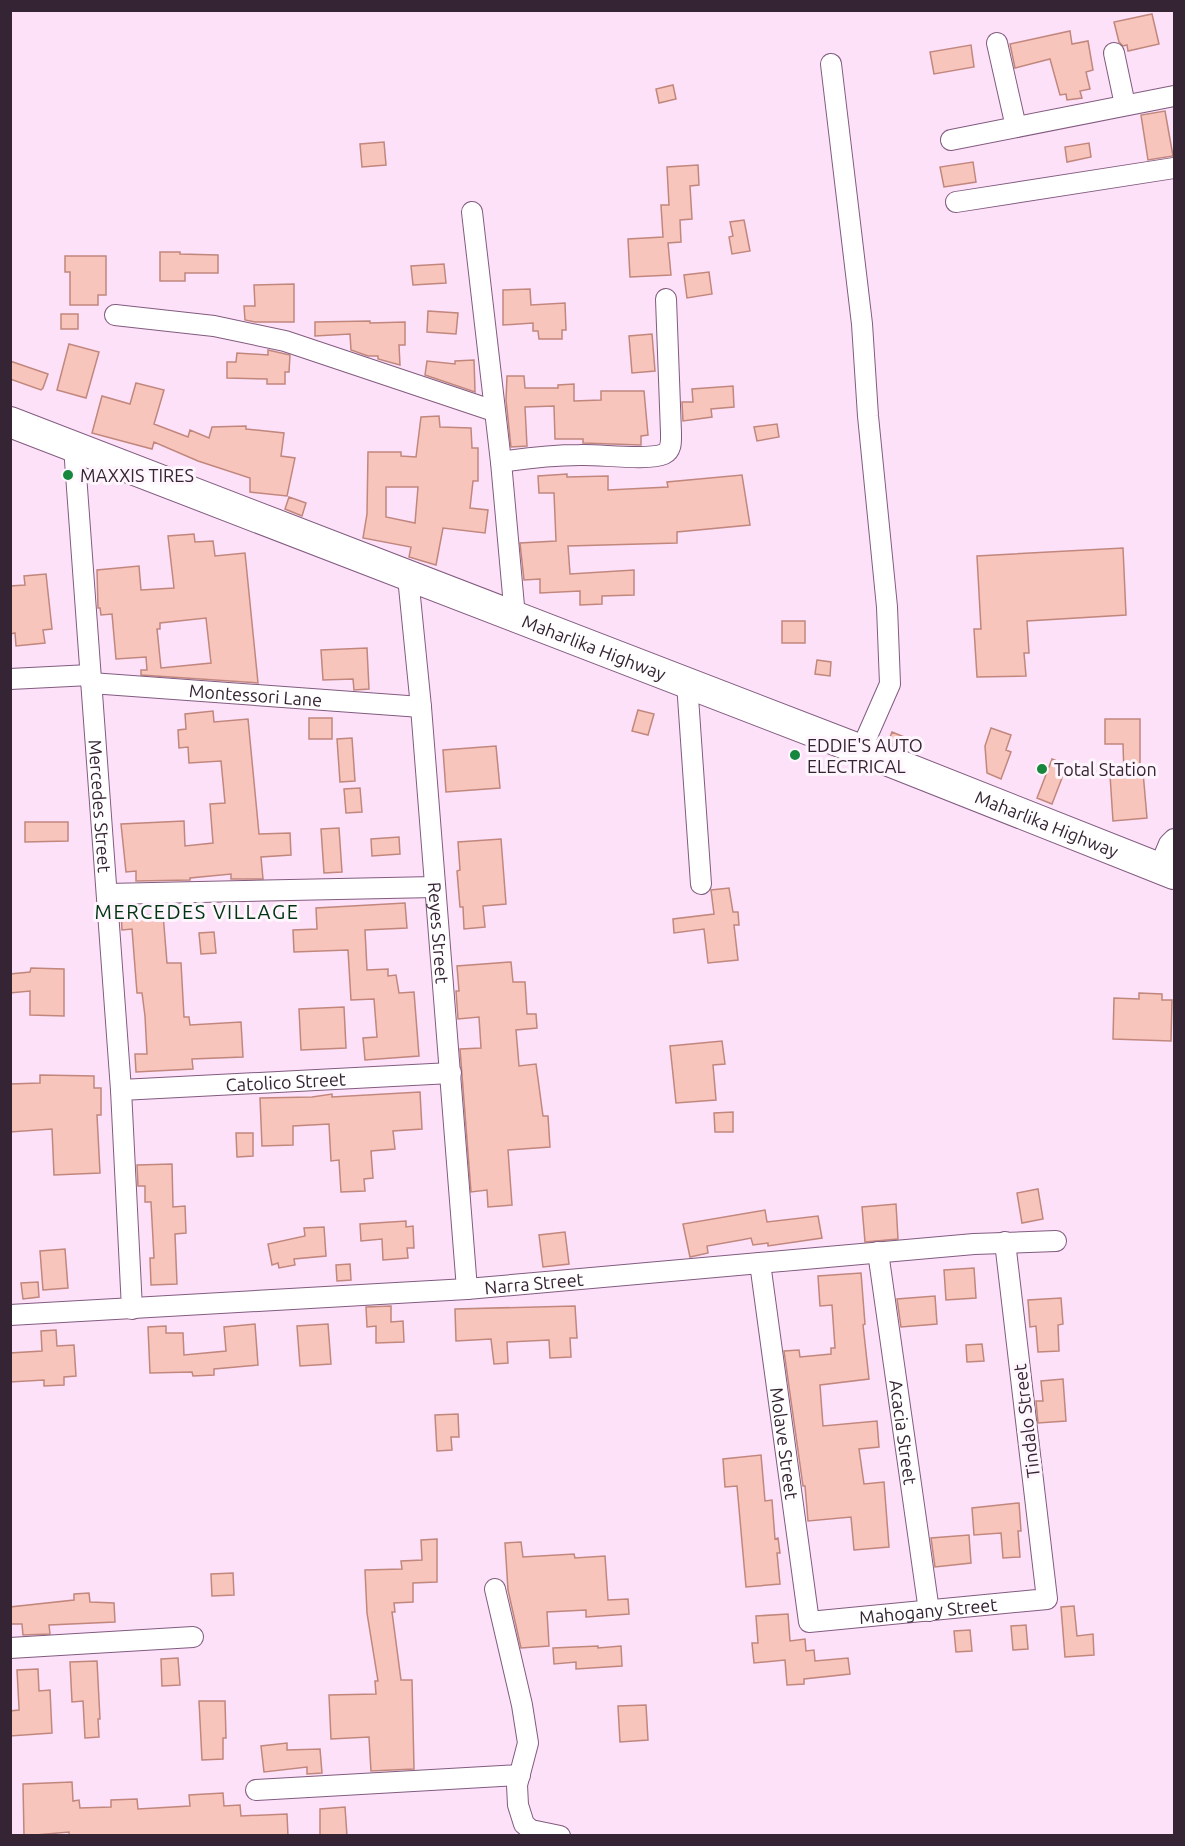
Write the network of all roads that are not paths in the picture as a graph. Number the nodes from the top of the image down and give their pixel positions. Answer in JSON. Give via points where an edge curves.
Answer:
{"nodes":[{"id":1,"x":997,"y":43,"type":"dead end"},
{"id":2,"x":1114,"y":53,"type":"dead end"},
{"id":3,"x":831,"y":64,"type":"dead end"},
{"id":4,"x":1174,"y":96,"type":"edge"},
{"id":5,"x":1125,"y":105,"type":"junction"},
{"id":6,"x":1016,"y":127,"type":"junction"},
{"id":7,"x":951,"y":140,"type":"dead end"},
{"id":8,"x":1174,"y":168,"type":"edge"},
{"id":9,"x":956,"y":202,"type":"dead end"},
{"id":10,"x":472,"y":213,"type":"dead end"},
{"id":11,"x":666,"y":299,"type":"dead end"},
{"id":12,"x":115,"y":315,"type":"dead end"},
{"id":13,"x":494,"y":411,"type":"junction"},
{"id":14,"x":10,"y":422,"type":"edge"},
{"id":15,"x":74,"y":447,"type":"junction"},
{"id":16,"x":501,"y":462,"type":"junction"},
{"id":17,"x":408,"y":577,"type":"junction"},
{"id":18,"x":514,"y":617,"type":"junction"},
{"id":19,"x":10,"y":679,"type":"edge"},
{"id":20,"x":90,"y":679,"type":"junction"},
{"id":21,"x":687,"y":683,"type":"junction"},
{"id":22,"x":421,"y":707,"type":"junction"},
{"id":23,"x":861,"y":750,"type":"junction"},
{"id":24,"x":1174,"y":839,"type":"edge"},
{"id":25,"x":1167,"y":871,"type":"edge"},
{"id":26,"x":701,"y":884,"type":"dead end"},
{"id":27,"x":435,"y":887,"type":"junction"},
{"id":28,"x":107,"y":894,"type":"junction"},
{"id":29,"x":451,"y":1074,"type":"junction"},
{"id":30,"x":121,"y":1090,"type":"junction"},
{"id":31,"x":1056,"y":1240,"type":"dead end"},
{"id":32,"x":1005,"y":1242,"type":"junction"},
{"id":33,"x":878,"y":1252,"type":"junction"},
{"id":34,"x":760,"y":1263,"type":"junction"},
{"id":35,"x":467,"y":1289,"type":"junction"},
{"id":36,"x":132,"y":1309,"type":"junction"},
{"id":37,"x":10,"y":1315,"type":"edge"},
{"id":38,"x":495,"y":1589,"type":"dead end"},
{"id":39,"x":1047,"y":1599,"type":"joint"},
{"id":40,"x":929,"y":1611,"type":"junction"},
{"id":41,"x":809,"y":1622,"type":"joint"},
{"id":42,"x":193,"y":1637,"type":"dead end"},
{"id":43,"x":10,"y":1648,"type":"edge"},
{"id":44,"x":520,"y":1775,"type":"junction"},
{"id":45,"x":256,"y":1790,"type":"dead end"},
{"id":46,"x":560,"y":1836,"type":"edge"}],
"edges":[{"from":1,"to":6,"type":"street"},
{"from":2,"to":5,"type":"street"},
{"from":3,"to":23,"type":"street","via":[[862,324],[887,607],[890,684]]},
{"from":4,"to":5,"type":"street"},
{"from":5,"to":6,"type":"street"},
{"from":6,"to":7,"type":"street"},
{"from":8,"to":9,"type":"street"},
{"from":10,"to":13,"type":"street"},
{"from":11,"to":16,"type":"street","via":[[671,433],[667,452],[643,456],[560,455]]},
{"from":12,"to":13,"type":"street","via":[[214,326],[285,341]]},
{"from":13,"to":16,"type":"street"},
{"from":14,"to":15,"type":"highway","name":"Maharlika Highway"},
{"from":15,"to":17,"type":"highway","name":"Maharlika Highway"},
{"from":15,"to":20,"type":"street","name":"Mercedes Street"},
{"from":16,"to":18,"type":"street"},
{"from":17,"to":18,"type":"highway","name":"Maharlika Highway"},
{"from":17,"to":22,"type":"street","name":"Reyes Street"},
{"from":18,"to":21,"type":"highway","name":"Maharlika Highway"},
{"from":19,"to":20,"type":"street","name":"Montessori Lane"},
{"from":20,"to":22,"type":"street","name":"Montessori Lane"},
{"from":20,"to":28,"type":"street","name":"Mercedes Street"},
{"from":21,"to":23,"type":"highway","name":"Maharlika Highway"},
{"from":21,"to":26,"type":"street"},
{"from":22,"to":27,"type":"street","name":"Reyes Street"},
{"from":23,"to":25,"type":"highway","name":"Maharlika Highway"},
{"from":24,"to":25,"type":"street","via":[[1169,844]]},
{"from":27,"to":28,"type":"street"},
{"from":27,"to":29,"type":"street","name":"Reyes Street"},
{"from":28,"to":30,"type":"street","name":"Mercedes Street"},
{"from":29,"to":30,"type":"street","name":"Catolico Street"},
{"from":29,"to":35,"type":"street","name":"Reyes Street"},
{"from":30,"to":36,"type":"street","name":"Mercedes Street"},
{"from":31,"to":32,"type":"street","name":"Narra Street"},
{"from":32,"to":33,"type":"street","name":"Narra Street"},
{"from":32,"to":39,"type":"street","name":"Tindalo Street"},
{"from":33,"to":34,"type":"street","name":"Narra Street"},
{"from":33,"to":40,"type":"street","name":"Acacia Street"},
{"from":34,"to":35,"type":"street","name":"Narra Street"},
{"from":34,"to":41,"type":"street","name":"Molave Street"},
{"from":35,"to":36,"type":"street","name":"Narra Street"},
{"from":36,"to":37,"type":"street","name":"Narra Street"},
{"from":38,"to":44,"type":"street","via":[[528,1743]]},
{"from":39,"to":40,"type":"street","name":"Mahogany Street"},
{"from":40,"to":41,"type":"street","name":"Mahogany Street"},
{"from":42,"to":43,"type":"street"},
{"from":44,"to":45,"type":"street"},
{"from":44,"to":46,"type":"street","via":[[517,1796],[524,1824],[537,1832]]}]}
